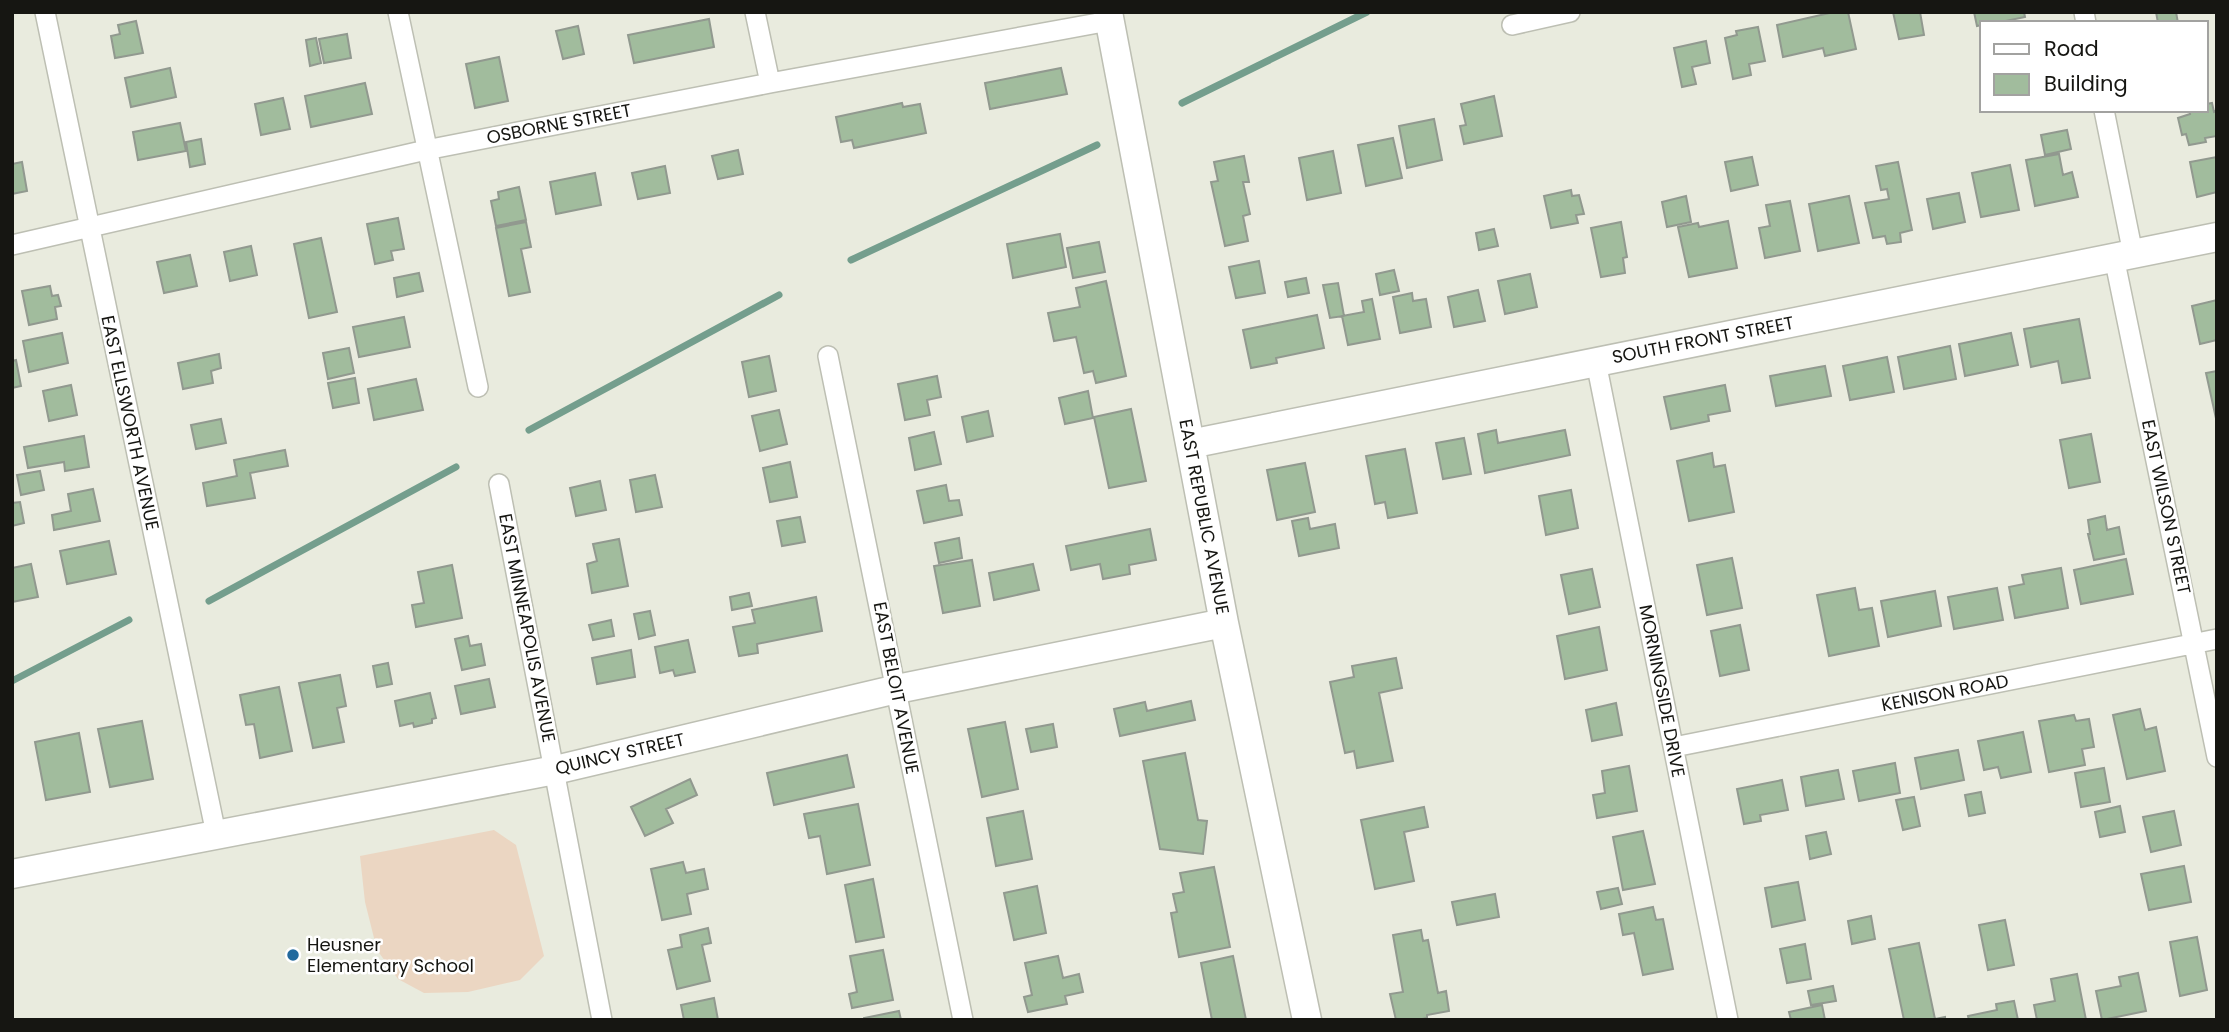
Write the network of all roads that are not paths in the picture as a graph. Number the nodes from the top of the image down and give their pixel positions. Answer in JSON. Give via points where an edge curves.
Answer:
{"nodes":[{"id":1,"x":45,"y":12,"type":"edge"},
{"id":2,"x":398,"y":12,"type":"edge"},
{"id":3,"x":755,"y":12,"type":"edge"},
{"id":4,"x":1570,"y":12,"type":"edge"},
{"id":5,"x":1108,"y":16,"type":"edge"},
{"id":6,"x":1511,"y":25,"type":"dead end"},
{"id":7,"x":770,"y":83,"type":"junction"},
{"id":8,"x":2104,"y":112,"type":"edge"},
{"id":9,"x":426,"y":150,"type":"junction"},
{"id":10,"x":89,"y":229,"type":"junction"},
{"id":11,"x":2217,"y":237,"type":"edge"},
{"id":12,"x":12,"y":245,"type":"edge"},
{"id":13,"x":2123,"y":256,"type":"junction"},
{"id":14,"x":828,"y":356,"type":"dead end"},
{"id":15,"x":1595,"y":362,"type":"junction"},
{"id":16,"x":478,"y":387,"type":"dead end"},
{"id":17,"x":1190,"y":443,"type":"junction"},
{"id":18,"x":499,"y":484,"type":"dead end"},
{"id":19,"x":1224,"y":623,"type":"junction"},
{"id":20,"x":2217,"y":639,"type":"edge"},
{"id":21,"x":2194,"y":643,"type":"junction"},
{"id":22,"x":897,"y":688,"type":"junction"},
{"id":23,"x":1674,"y":747,"type":"junction"},
{"id":24,"x":2217,"y":758,"type":"edge"},
{"id":25,"x":555,"y":770,"type":"junction"},
{"id":26,"x":216,"y":834,"type":"junction"},
{"id":27,"x":12,"y":874,"type":"edge"},
{"id":28,"x":602,"y":1020,"type":"edge"},
{"id":29,"x":963,"y":1020,"type":"edge"},
{"id":30,"x":1307,"y":1020,"type":"edge"},
{"id":31,"x":1728,"y":1020,"type":"edge"}],
"edges":[{"from":1,"to":10,"type":"street","name":"EAST ELLSWORTH AVENUE"},
{"from":2,"to":9,"type":"street"},
{"from":3,"to":7,"type":"street"},
{"from":4,"to":6,"type":"street"},
{"from":5,"to":7,"type":"street","name":"OSBORNE STREET"},
{"from":5,"to":17,"type":"street","name":"EAST REPUBLIC AVENUE"},
{"from":7,"to":9,"type":"street","name":"OSBORNE STREET"},
{"from":8,"to":13,"type":"street","name":"EAST WILSON STREET"},
{"from":9,"to":10,"type":"street","name":"OSBORNE STREET"},
{"from":9,"to":16,"type":"street"},
{"from":10,"to":12,"type":"street","name":"OSBORNE STREET"},
{"from":10,"to":26,"type":"street","name":"EAST ELLSWORTH AVENUE"},
{"from":11,"to":13,"type":"street","name":"SOUTH FRONT STREET"},
{"from":13,"to":15,"type":"street","name":"SOUTH FRONT STREET"},
{"from":13,"to":21,"type":"street","name":"EAST WILSON STREET"},
{"from":14,"to":22,"type":"street","name":"EAST BELOIT AVENUE"},
{"from":15,"to":17,"type":"street","name":"SOUTH FRONT STREET"},
{"from":15,"to":23,"type":"street","name":"MORNINGSIDE DRIVE"},
{"from":17,"to":19,"type":"street","name":"EAST REPUBLIC AVENUE"},
{"from":18,"to":25,"type":"street","name":"EAST MINNEAPOLIS AVENUE"},
{"from":19,"to":22,"type":"street","name":"QUINCY STREET"},
{"from":19,"to":30,"type":"street","name":"EAST REPUBLIC AVENUE"},
{"from":20,"to":21,"type":"street","name":"KENISON ROAD"},
{"from":21,"to":23,"type":"street","name":"KENISON ROAD"},
{"from":21,"to":24,"type":"street","name":"EAST WILSON STREET"},
{"from":22,"to":25,"type":"street","name":"QUINCY STREET"},
{"from":22,"to":29,"type":"street","name":"EAST BELOIT AVENUE"},
{"from":23,"to":31,"type":"street","name":"MORNINGSIDE DRIVE"},
{"from":25,"to":26,"type":"street","name":"QUINCY STREET"},
{"from":25,"to":28,"type":"street","name":"EAST MINNEAPOLIS AVENUE"},
{"from":26,"to":27,"type":"street","name":"QUINCY STREET"}]}
